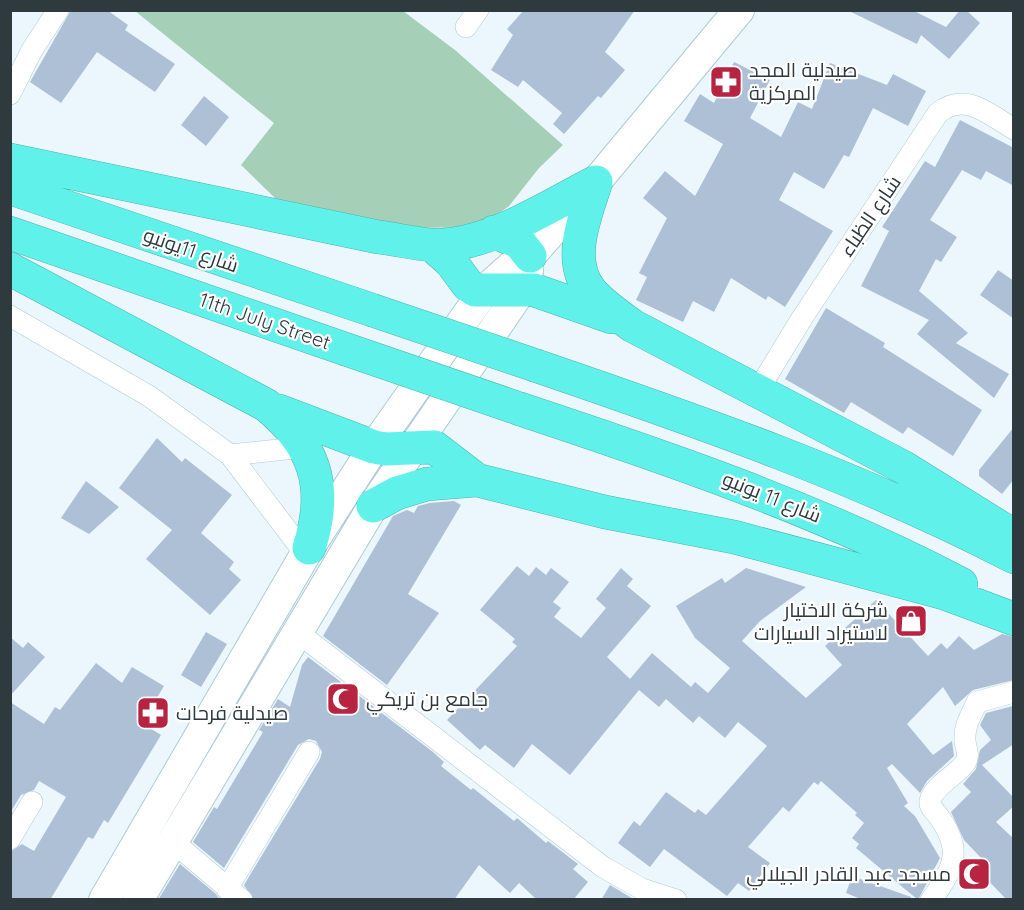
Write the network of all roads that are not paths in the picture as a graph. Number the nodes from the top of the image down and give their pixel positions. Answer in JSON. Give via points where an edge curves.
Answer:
{"nodes":[{"id":1,"x":58,"y":10,"type":"edge"},
{"id":2,"x":739,"y":10,"type":"edge"},
{"id":3,"x":10,"y":94,"type":"edge"},
{"id":4,"x":1014,"y":129,"type":"edge"},
{"id":5,"x":10,"y":160,"type":"edge"},
{"id":6,"x":596,"y":182,"type":"junction"},
{"id":7,"x":10,"y":188,"type":"edge"},
{"id":8,"x":494,"y":232,"type":"junction"},
{"id":9,"x":10,"y":233,"type":"edge"},
{"id":10,"x":432,"y":245,"type":"junction"},
{"id":11,"x":530,"y":256,"type":"junction"},
{"id":12,"x":10,"y":269,"type":"edge"},
{"id":13,"x":522,"y":289,"type":"junction"},
{"id":14,"x":484,"y":291,"type":"junction"},
{"id":15,"x":15,"y":326,"type":"edge"},
{"id":16,"x":633,"y":326,"type":"junction"},
{"id":17,"x":757,"y":392,"type":"junction"},
{"id":18,"x":266,"y":405,"type":"junction"},
{"id":19,"x":520,"y":409,"type":"joint"},
{"id":20,"x":305,"y":447,"type":"junction"},
{"id":21,"x":374,"y":447,"type":"junction"},
{"id":22,"x":414,"y":448,"type":"junction"},
{"id":23,"x":230,"y":455,"type":"junction"},
{"id":24,"x":477,"y":480,"type":"junction"},
{"id":25,"x":402,"y":483,"type":"junction"},
{"id":26,"x":373,"y":506,"type":"joint"},
{"id":27,"x":1014,"y":536,"type":"edge"},
{"id":28,"x":308,"y":551,"type":"junction"},
{"id":29,"x":1014,"y":558,"type":"edge"},
{"id":30,"x":1014,"y":611,"type":"edge"},
{"id":31,"x":1014,"y":619,"type":"edge"},
{"id":32,"x":297,"y":632,"type":"junction"},
{"id":33,"x":1014,"y":692,"type":"edge"},
{"id":34,"x":309,"y":752,"type":"dead end"},
{"id":35,"x":32,"y":802,"type":"dead end"},
{"id":36,"x":10,"y":839,"type":"edge"},
{"id":37,"x":172,"y":841,"type":"junction"},
{"id":38,"x":235,"y":894,"type":"edge"},
{"id":39,"x":639,"y":894,"type":"edge"},
{"id":40,"x":104,"y":900,"type":"edge"},
{"id":41,"x":138,"y":900,"type":"edge"},
{"id":42,"x":676,"y":900,"type":"edge"},
{"id":43,"x":931,"y":900,"type":"edge"}],
"edges":[{"from":1,"to":3,"type":"street"},
{"from":2,"to":6,"type":"main road"},
{"from":4,"to":17,"type":"street","name":"شارع الظباء","via":[[960,102],[938,113]]},
{"from":5,"to":10,"type":"highway"},
{"from":6,"to":8,"type":"highway"},
{"from":6,"to":11,"type":"main road"},
{"from":6,"to":16,"type":"highway","via":[[580,235],[582,274],[599,300]]},
{"from":7,"to":29,"type":"highway","name":"شارع 11يونيو","bridge":true,"via":[[640,402],[834,476],[969,534]]},
{"from":8,"to":10,"type":"highway","via":[[453,244]]},
{"from":8,"to":11,"type":"highway","via":[[519,242]]},
{"from":9,"to":19,"type":"highway","name":"11th July Street","bridge":true},
{"from":10,"to":14,"type":"highway","via":[[468,285]]},
{"from":11,"to":13,"type":"main road"},
{"from":11,"to":14,"type":"main road","via":[[513,265]]},
{"from":12,"to":18,"type":"highway"},
{"from":13,"to":14,"type":"highway"},
{"from":13,"to":16,"type":"highway","via":[[551,294]]},
{"from":13,"to":22,"type":"main road"},
{"from":14,"to":21,"type":"main road"},
{"from":15,"to":23,"type":"street","via":[[149,396]]},
{"from":16,"to":17,"type":"highway"},
{"from":17,"to":27,"type":"highway","via":[[903,467]]},
{"from":18,"to":20,"type":"highway","via":[[288,423]]},
{"from":18,"to":21,"type":"highway"},
{"from":19,"to":30,"type":"highway","name":"شارع 11 يونيو","via":[[714,474],[825,517]]},
{"from":20,"to":23,"type":"street"},
{"from":20,"to":28,"type":"highway","via":[[315,471],[319,496],[317,523]]},
{"from":21,"to":22,"type":"highway"},
{"from":21,"to":25,"type":"highway"},
{"from":21,"to":28,"type":"main road"},
{"from":22,"to":24,"type":"highway","via":[[427,446],[441,451]]},
{"from":22,"to":25,"type":"main road"},
{"from":23,"to":28,"type":"street"},
{"from":24,"to":25,"type":"highway"},
{"from":24,"to":31,"type":"highway","via":[[605,512],[734,537],[944,593]]},
{"from":25,"to":26,"type":"highway"},
{"from":26,"to":32,"type":"main road"},
{"from":28,"to":40,"type":"main road"},
{"from":32,"to":37,"type":"main road"},
{"from":32,"to":39,"type":"street"},
{"from":33,"to":43,"type":"street","via":[[977,702],[965,726],[966,763],[930,801],[955,854],[944,884]]},
{"from":34,"to":38,"type":"street"},
{"from":35,"to":36,"type":"street"},
{"from":37,"to":38,"type":"street"},
{"from":37,"to":41,"type":"main road"},
{"from":39,"to":42,"type":"street"}]}
